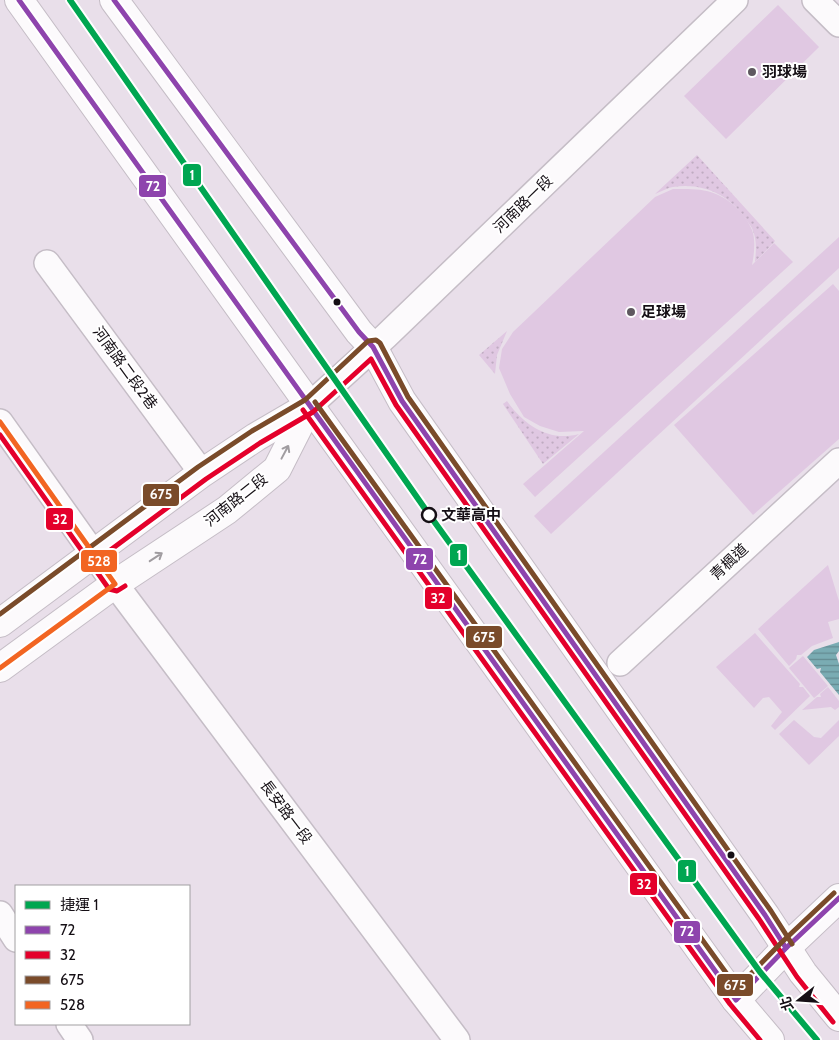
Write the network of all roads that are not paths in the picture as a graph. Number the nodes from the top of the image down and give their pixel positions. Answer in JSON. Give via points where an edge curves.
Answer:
{"nodes":[{"id":1,"x":19,"y":0,"type":"edge"},
{"id":2,"x":114,"y":0,"type":"edge"},
{"id":3,"x":735,"y":0,"type":"edge"},
{"id":4,"x":815,"y":0,"type":"edge"},
{"id":5,"x":839,"y":24,"type":"edge"},
{"id":6,"x":47,"y":263,"type":"dead end"},
{"id":7,"x":373,"y":347,"type":"junction"},
{"id":8,"x":309,"y":406,"type":"junction"},
{"id":9,"x":0,"y":422,"type":"edge"},
{"id":10,"x":839,"y":461,"type":"edge"},
{"id":11,"x":202,"y":473,"type":"junction"},
{"id":12,"x":93,"y":554,"type":"junction"},
{"id":13,"x":115,"y":584,"type":"junction"},
{"id":14,"x":0,"y":623,"type":"edge"},
{"id":15,"x":620,"y":663,"type":"dead end"},
{"id":16,"x":0,"y":668,"type":"edge"},
{"id":17,"x":839,"y":898,"type":"edge"},
{"id":18,"x":0,"y":914,"type":"edge"},
{"id":19,"x":15,"y":938,"type":"edge"},
{"id":20,"x":786,"y":948,"type":"junction"},
{"id":21,"x":736,"y":1000,"type":"junction"},
{"id":22,"x":839,"y":1017,"type":"edge"},
{"id":23,"x":70,"y":1025,"type":"edge"},
{"id":24,"x":80,"y":1040,"type":"edge"},
{"id":25,"x":457,"y":1040,"type":"edge"},
{"id":26,"x":770,"y":1040,"type":"edge"}],
"edges":[{"from":1,"to":8,"type":"main road"},
{"from":2,"to":7,"type":"main road"},
{"from":3,"to":7,"type":"street","name":"河南路一段"},
{"from":4,"to":5,"type":"street"},
{"from":6,"to":11,"type":"street","name":"河南路二段2巷"},
{"from":7,"to":8,"type":"street","name":"河南路一段"},
{"from":7,"to":20,"type":"main road","via":[[402,401],[760,906]]},
{"from":8,"to":11,"type":"main road"},
{"from":13,"to":8,"type":"main road","name":"河南路二段","one_way":true,"via":[[227,510],[276,469]]},
{"from":8,"to":21,"type":"main road"},
{"from":9,"to":12,"type":"street","name":"長安路一段"},
{"from":10,"to":15,"type":"street","name":"青楓道","via":[[783,525]]},
{"from":11,"to":12,"type":"main road"},
{"from":12,"to":13,"type":"street","name":"長安路一段"},
{"from":12,"to":14,"type":"main road"},
{"from":13,"to":16,"type":"main road","name":"河南路二段"},
{"from":13,"to":25,"type":"street","name":"長安路一段"},
{"from":17,"to":20,"type":"main road"},
{"from":18,"to":19,"type":"street"},
{"from":20,"to":21,"type":"main road"},
{"from":20,"to":22,"type":"main road"},
{"from":21,"to":26,"type":"main road"},
{"from":23,"to":24,"type":"street"}]}
